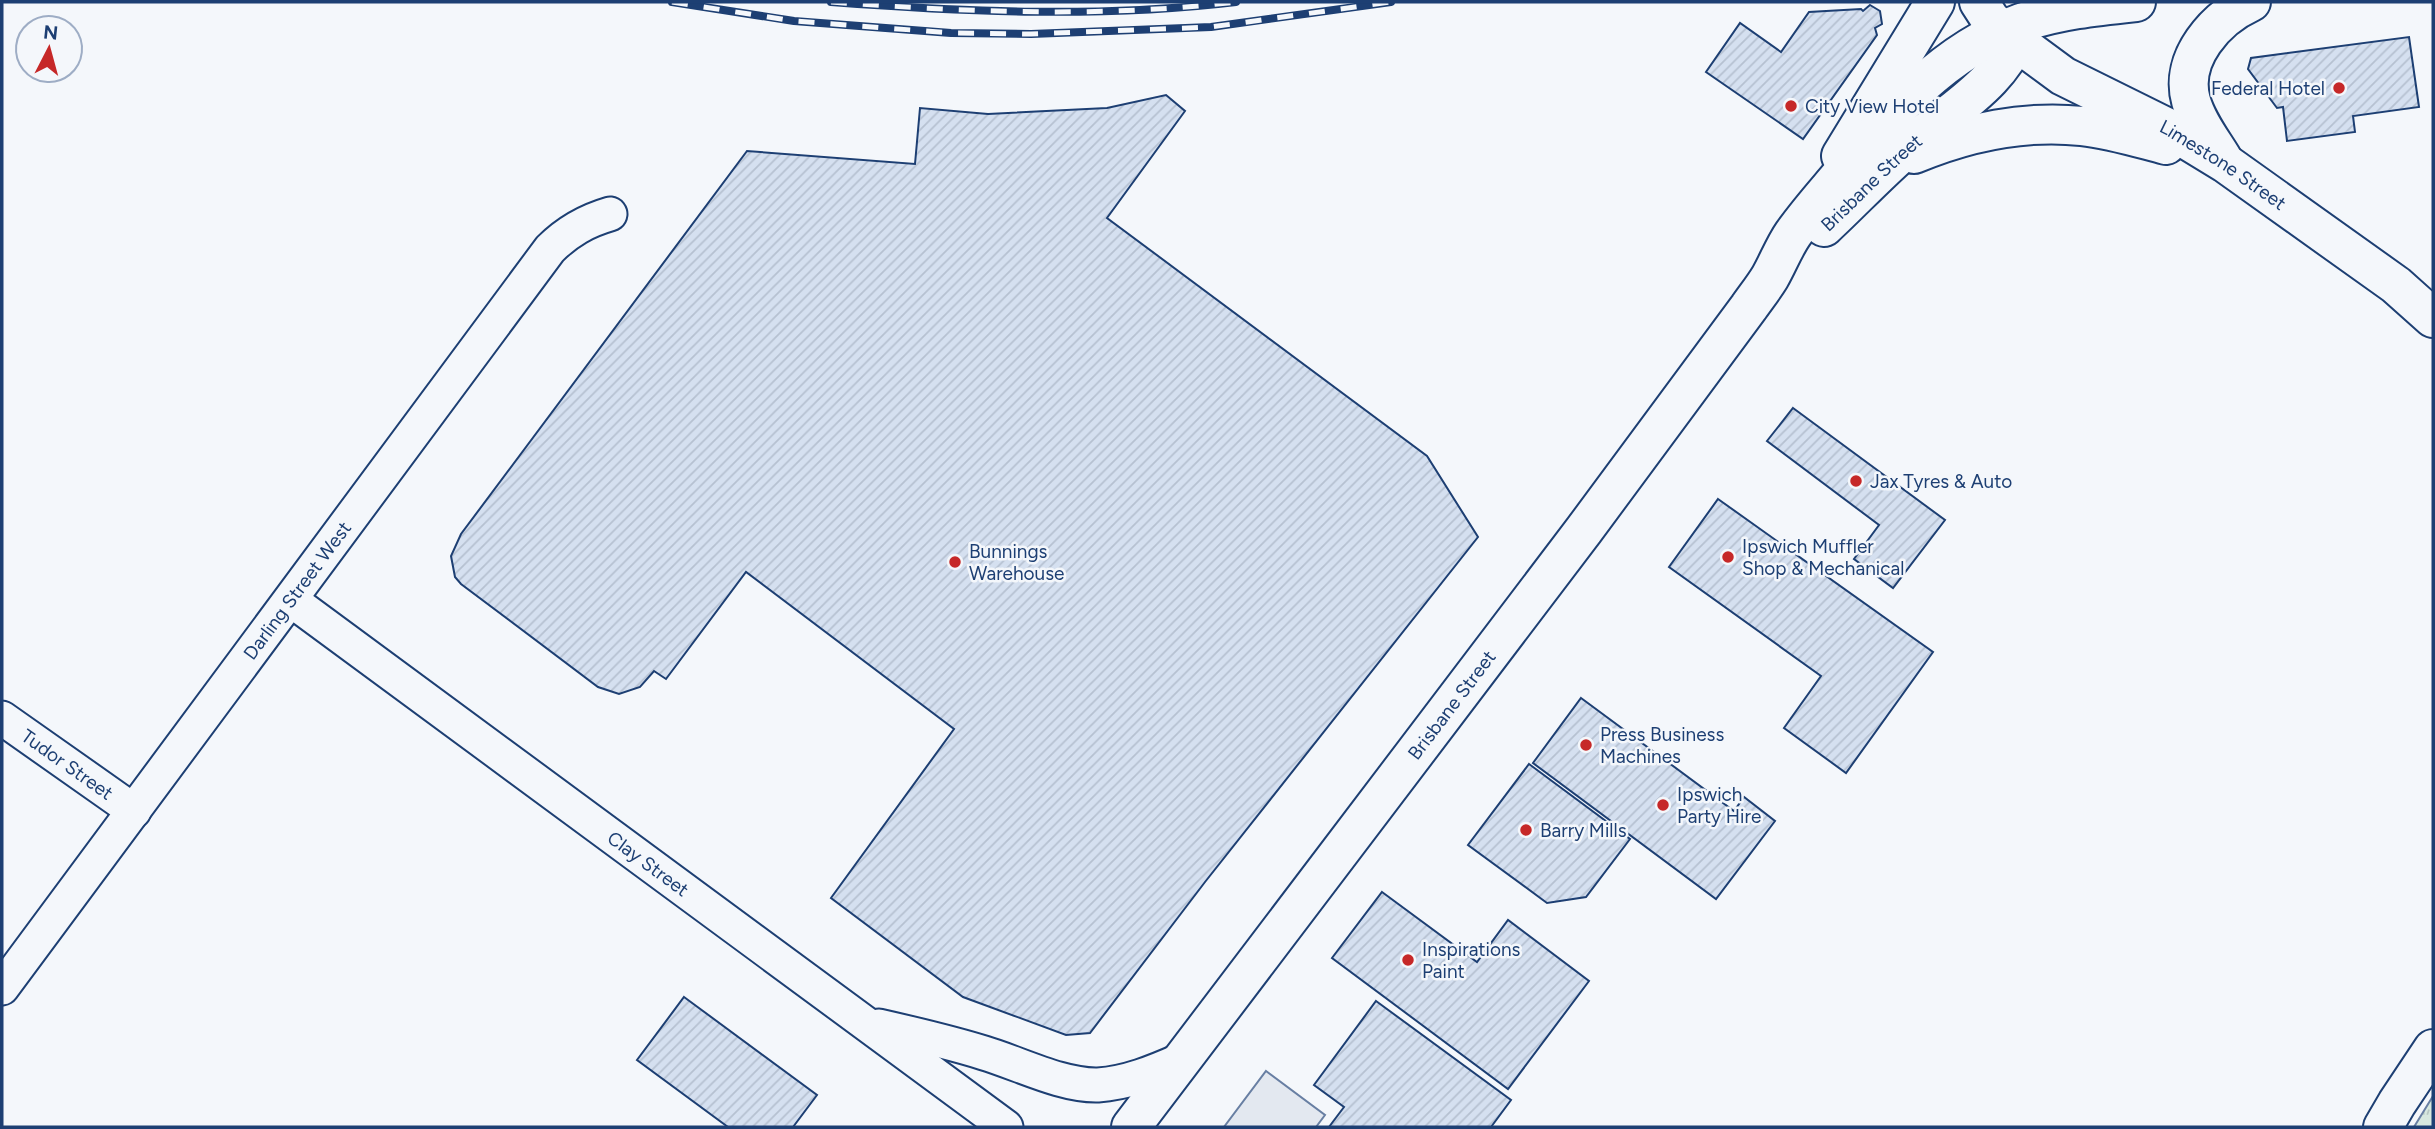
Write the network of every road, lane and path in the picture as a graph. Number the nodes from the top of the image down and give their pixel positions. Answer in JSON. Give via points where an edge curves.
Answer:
{"nodes":[{"id":1,"x":1935,"y":2,"type":"edge"},
{"id":2,"x":2136,"y":2,"type":"edge"},
{"id":3,"x":2251,"y":2,"type":"edge"},
{"id":4,"x":2009,"y":20,"type":"edge"},
{"id":5,"x":2225,"y":163,"type":"junction"},
{"id":6,"x":1888,"y":167,"type":"junction"},
{"id":7,"x":610,"y":214,"type":"dead end"},
{"id":8,"x":1793,"y":235,"type":"junction"},
{"id":9,"x":1769,"y":280,"type":"junction"},
{"id":10,"x":2433,"y":318,"type":"edge"},
{"id":11,"x":290,"y":600,"type":"junction"},
{"id":12,"x":2,"y":718,"type":"edge"},
{"id":13,"x":134,"y":811,"type":"junction"},
{"id":14,"x":2,"y":988,"type":"edge"},
{"id":15,"x":863,"y":1022,"type":"junction"},
{"id":16,"x":2433,"y":1050,"type":"edge"},
{"id":17,"x":1181,"y":1060,"type":"junction"},
{"id":18,"x":1006,"y":1127,"type":"edge"},
{"id":19,"x":1131,"y":1127,"type":"edge"},
{"id":20,"x":2362,"y":1127,"type":"edge"},
{"id":21,"x":2384,"y":1127,"type":"edge"}],
"edges":[{"from":1,"to":8,"type":"main road","name":"Brisbane Street"},
{"from":2,"to":4,"type":"main road","name":"Brisbane Street"},
{"from":3,"to":5,"type":"main road","via":[[2228,14],[2207,36],[2190,76],[2190,97],[2198,117]]},
{"from":4,"to":5,"type":"main road","name":"Limestone Street","via":[[2063,76],[2166,127]]},
{"from":4,"to":6,"type":"main road","name":"Brisbane Street","via":[[2000,68]]},
{"from":4,"to":8,"type":"main road","name":"Brisbane Street","via":[[1909,95]]},
{"from":5,"to":6,"type":"main road","via":[[2105,130],[2032,124],[1933,146]]},
{"from":5,"to":10,"type":"main road","name":"Limestone Street","via":[[2396,285]]},
{"from":6,"to":9,"type":"main road","name":"Brisbane Street"},
{"from":7,"to":11,"type":"street","name":"Darling Street West","via":[[589,220],[550,249]]},
{"from":8,"to":9,"type":"main road","name":"Brisbane Street"},
{"from":9,"to":17,"type":"main road","name":"Brisbane Street"},
{"from":11,"to":13,"type":"street","name":"Darling Street West"},
{"from":11,"to":15,"type":"street","name":"Clay Street"},
{"from":12,"to":13,"type":"street","name":"Tudor Street"},
{"from":13,"to":14,"type":"street","name":"Darling Street West"},
{"from":15,"to":17,"type":"street","via":[[1083,1084],[1130,1079]]},
{"from":15,"to":18,"type":"street","name":"Clay Street"},
{"from":16,"to":20,"type":"street"},
{"from":16,"to":21,"type":"main road"},
{"from":17,"to":19,"type":"main road","name":"Brisbane Street"}]}
